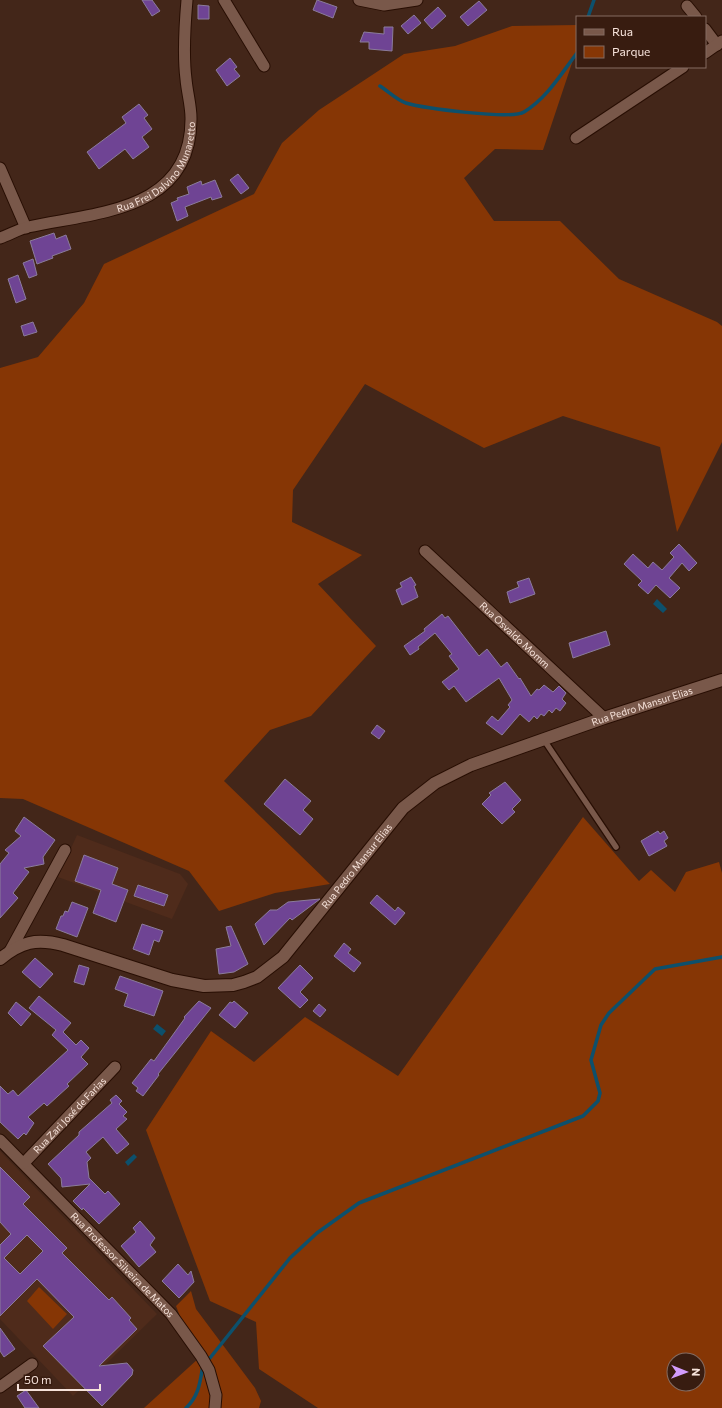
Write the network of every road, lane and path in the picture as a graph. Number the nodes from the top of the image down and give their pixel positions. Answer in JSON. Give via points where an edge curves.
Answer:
{"nodes":[{"id":1,"x":186,"y":0,"type":"edge"},
{"id":2,"x":224,"y":0,"type":"edge"},
{"id":3,"x":359,"y":0,"type":"edge"},
{"id":4,"x":417,"y":0,"type":"edge"},
{"id":5,"x":687,"y":6,"type":"dead end"},
{"id":6,"x":695,"y":16,"type":"edge"},
{"id":7,"x":706,"y":30,"type":"edge"},
{"id":8,"x":719,"y":43,"type":"edge"},
{"id":9,"x":706,"y":51,"type":"edge"},
{"id":10,"x":264,"y":66,"type":"dead end"},
{"id":11,"x":681,"y":68,"type":"edge"},
{"id":12,"x":576,"y":138,"type":"dead end"},
{"id":13,"x":0,"y":168,"type":"edge"},
{"id":14,"x":26,"y":228,"type":"junction"},
{"id":15,"x":0,"y":238,"type":"edge"},
{"id":16,"x":425,"y":551,"type":"dead end"},
{"id":17,"x":722,"y":680,"type":"edge"},
{"id":18,"x":604,"y":718,"type":"junction"},
{"id":19,"x":544,"y":740,"type":"junction"},
{"id":20,"x":616,"y":848,"type":"dead end"},
{"id":21,"x":65,"y":850,"type":"dead end"},
{"id":22,"x":10,"y":951,"type":"junction"},
{"id":23,"x":0,"y":959,"type":"edge"},
{"id":24,"x":115,"y":1067,"type":"dead end"},
{"id":25,"x":0,"y":1140,"type":"edge"},
{"id":26,"x":24,"y":1163,"type":"junction"},
{"id":27,"x":32,"y":1364,"type":"dead end"},
{"id":28,"x":0,"y":1387,"type":"edge"},
{"id":29,"x":215,"y":1408,"type":"edge"}],
"edges":[{"from":1,"to":14,"type":"street","name":"Rua Frei Dalvino Munaretto","via":[[186,78],[191,128],[188,148],[177,170],[160,189],[129,205],[90,216]]},
{"from":2,"to":10,"type":"street"},
{"from":3,"to":4,"type":"street","via":[[384,5]]},
{"from":5,"to":6,"type":"street"},
{"from":7,"to":8,"type":"street"},
{"from":8,"to":9,"type":"street"},
{"from":11,"to":12,"type":"street"},
{"from":13,"to":14,"type":"street"},
{"from":14,"to":15,"type":"street","name":"Rua Frei Dalvino Munaretto"},
{"from":16,"to":18,"type":"street","name":"Rua Osvaldo Momm"},
{"from":17,"to":18,"type":"main road","name":"Rua Pedro Mansur Elias"},
{"from":18,"to":19,"type":"main road","name":"Rua Pedro Mansur Elias"},
{"from":19,"to":20,"type":"lane"},
{"from":19,"to":22,"type":"main road","name":"Rua Pedro Mansur Elias","via":[[458,771],[412,798],[283,957],[257,977],[233,985],[204,986],[172,980],[46,941],[29,942]]},
{"from":21,"to":22,"type":"street"},
{"from":22,"to":23,"type":"main road","name":"Rua Pedro Mansur Elias"},
{"from":24,"to":26,"type":"street","name":"Rua Zari José de Farias"},
{"from":25,"to":26,"type":"street","name":"Rua Professor Silveira de Matos"},
{"from":26,"to":29,"type":"street","name":"Rua Professor Silveira de Matos","via":[[171,1314],[202,1356],[209,1370],[216,1395]]},
{"from":27,"to":28,"type":"street"}]}
